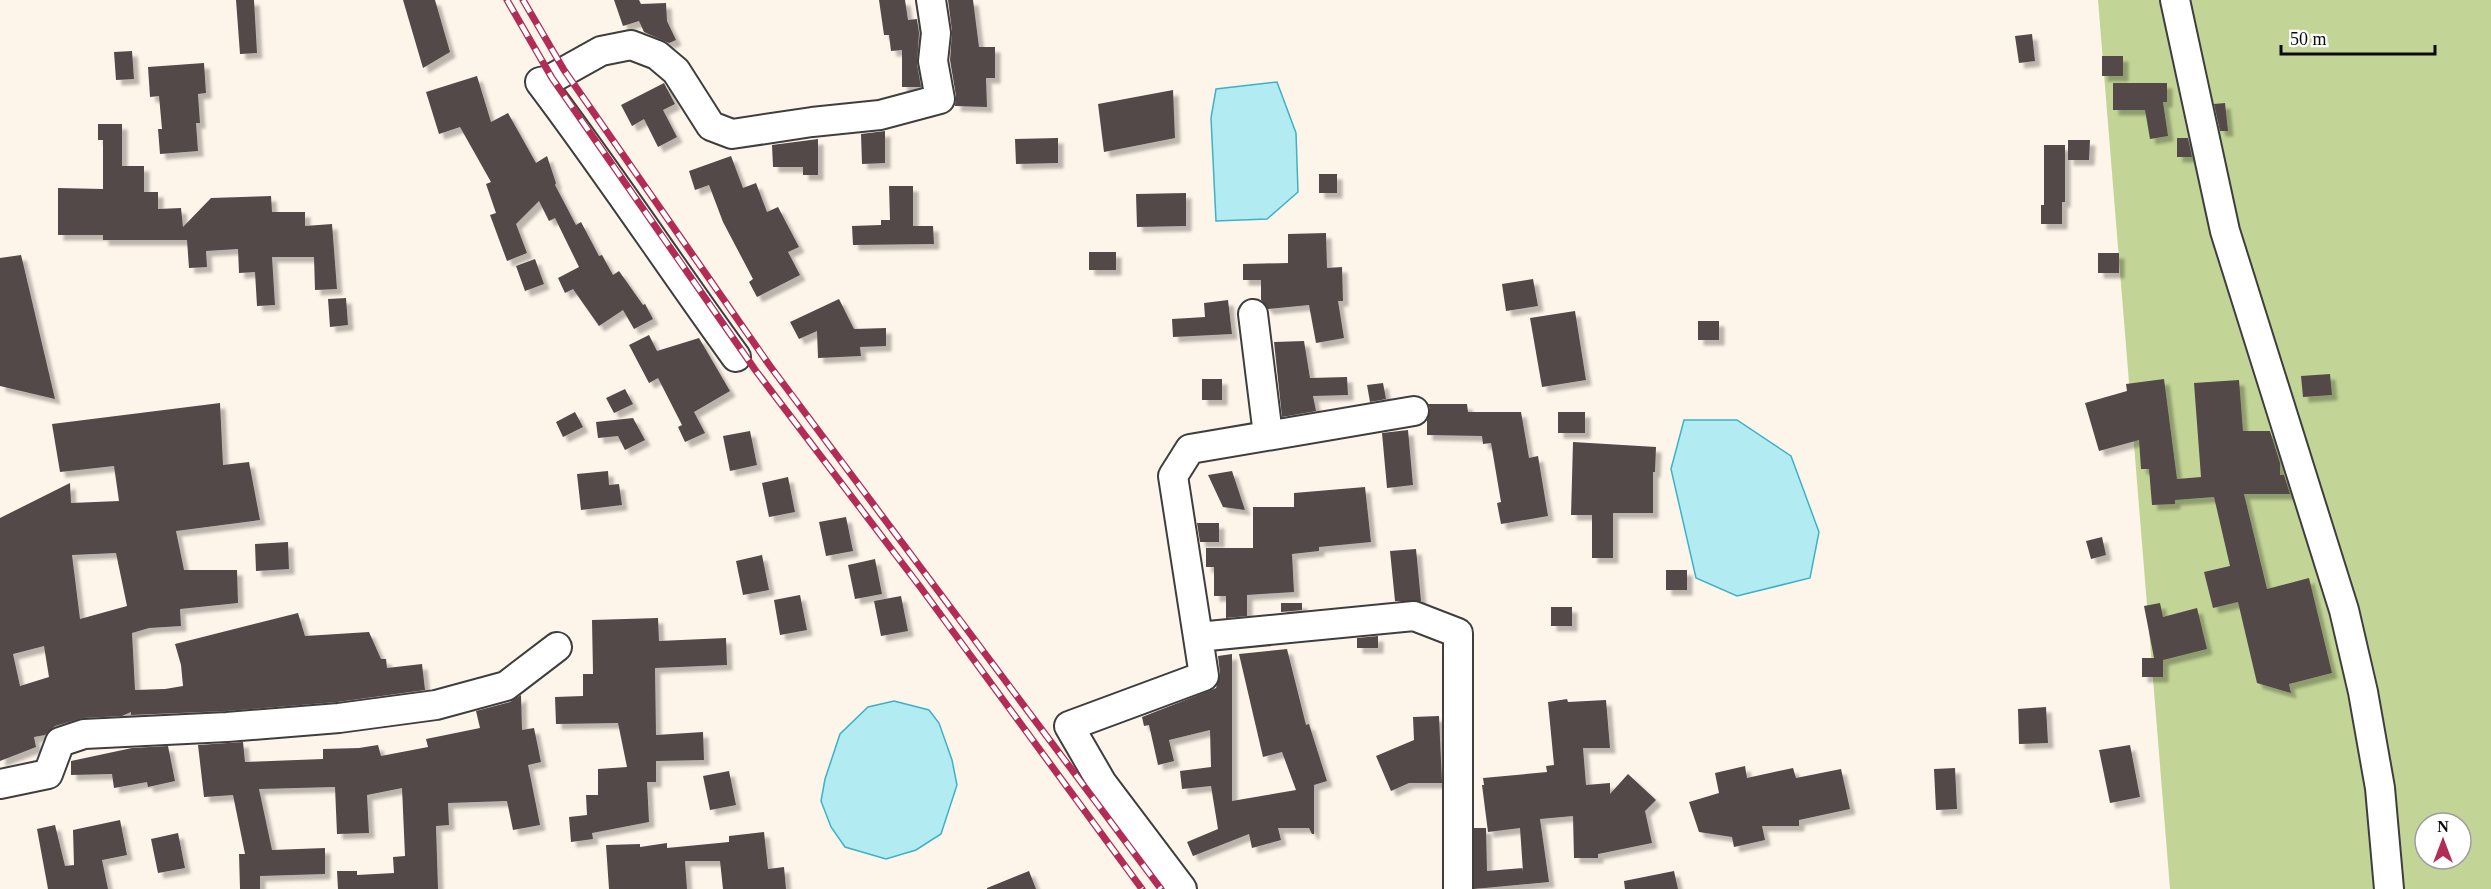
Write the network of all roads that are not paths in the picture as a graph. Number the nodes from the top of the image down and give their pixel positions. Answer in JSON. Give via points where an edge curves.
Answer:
{"nodes":[{"id":1,"x":931,"y":0,"type":"edge"},
{"id":2,"x":2175,"y":0,"type":"edge"},
{"id":3,"x":1253,"y":314,"type":"dead end"},
{"id":4,"x":736,"y":357,"type":"dead end"},
{"id":5,"x":1414,"y":411,"type":"dead end"},
{"id":6,"x":1268,"y":435,"type":"junction"},
{"id":7,"x":1198,"y":637,"type":"junction"},
{"id":8,"x":557,"y":647,"type":"dead end"},
{"id":9,"x":0,"y":784,"type":"edge"},
{"id":10,"x":1182,"y":889,"type":"edge"},
{"id":11,"x":1458,"y":889,"type":"edge"},
{"id":12,"x":2389,"y":889,"type":"edge"}],
"edges":[{"from":1,"to":4,"type":"street","via":[[936,33],[933,61],[940,99],[880,116],[732,134],[711,126],[676,71],[657,55],[631,45],[601,51],[540,82]]},
{"from":2,"to":12,"type":"street","via":[[2225,231],[2344,610],[2380,788]]},
{"from":3,"to":6,"type":"street"},
{"from":5,"to":6,"type":"street"},
{"from":6,"to":7,"type":"street","via":[[1190,449],[1173,476]]},
{"from":7,"to":10,"type":"street","via":[[1204,676],[1069,726],[1102,783]]},
{"from":7,"to":11,"type":"street","via":[[1414,616],[1458,633]]},
{"from":8,"to":9,"type":"street","via":[[506,686],[436,705],[339,718],[84,734],[60,742],[48,774]]}]}
